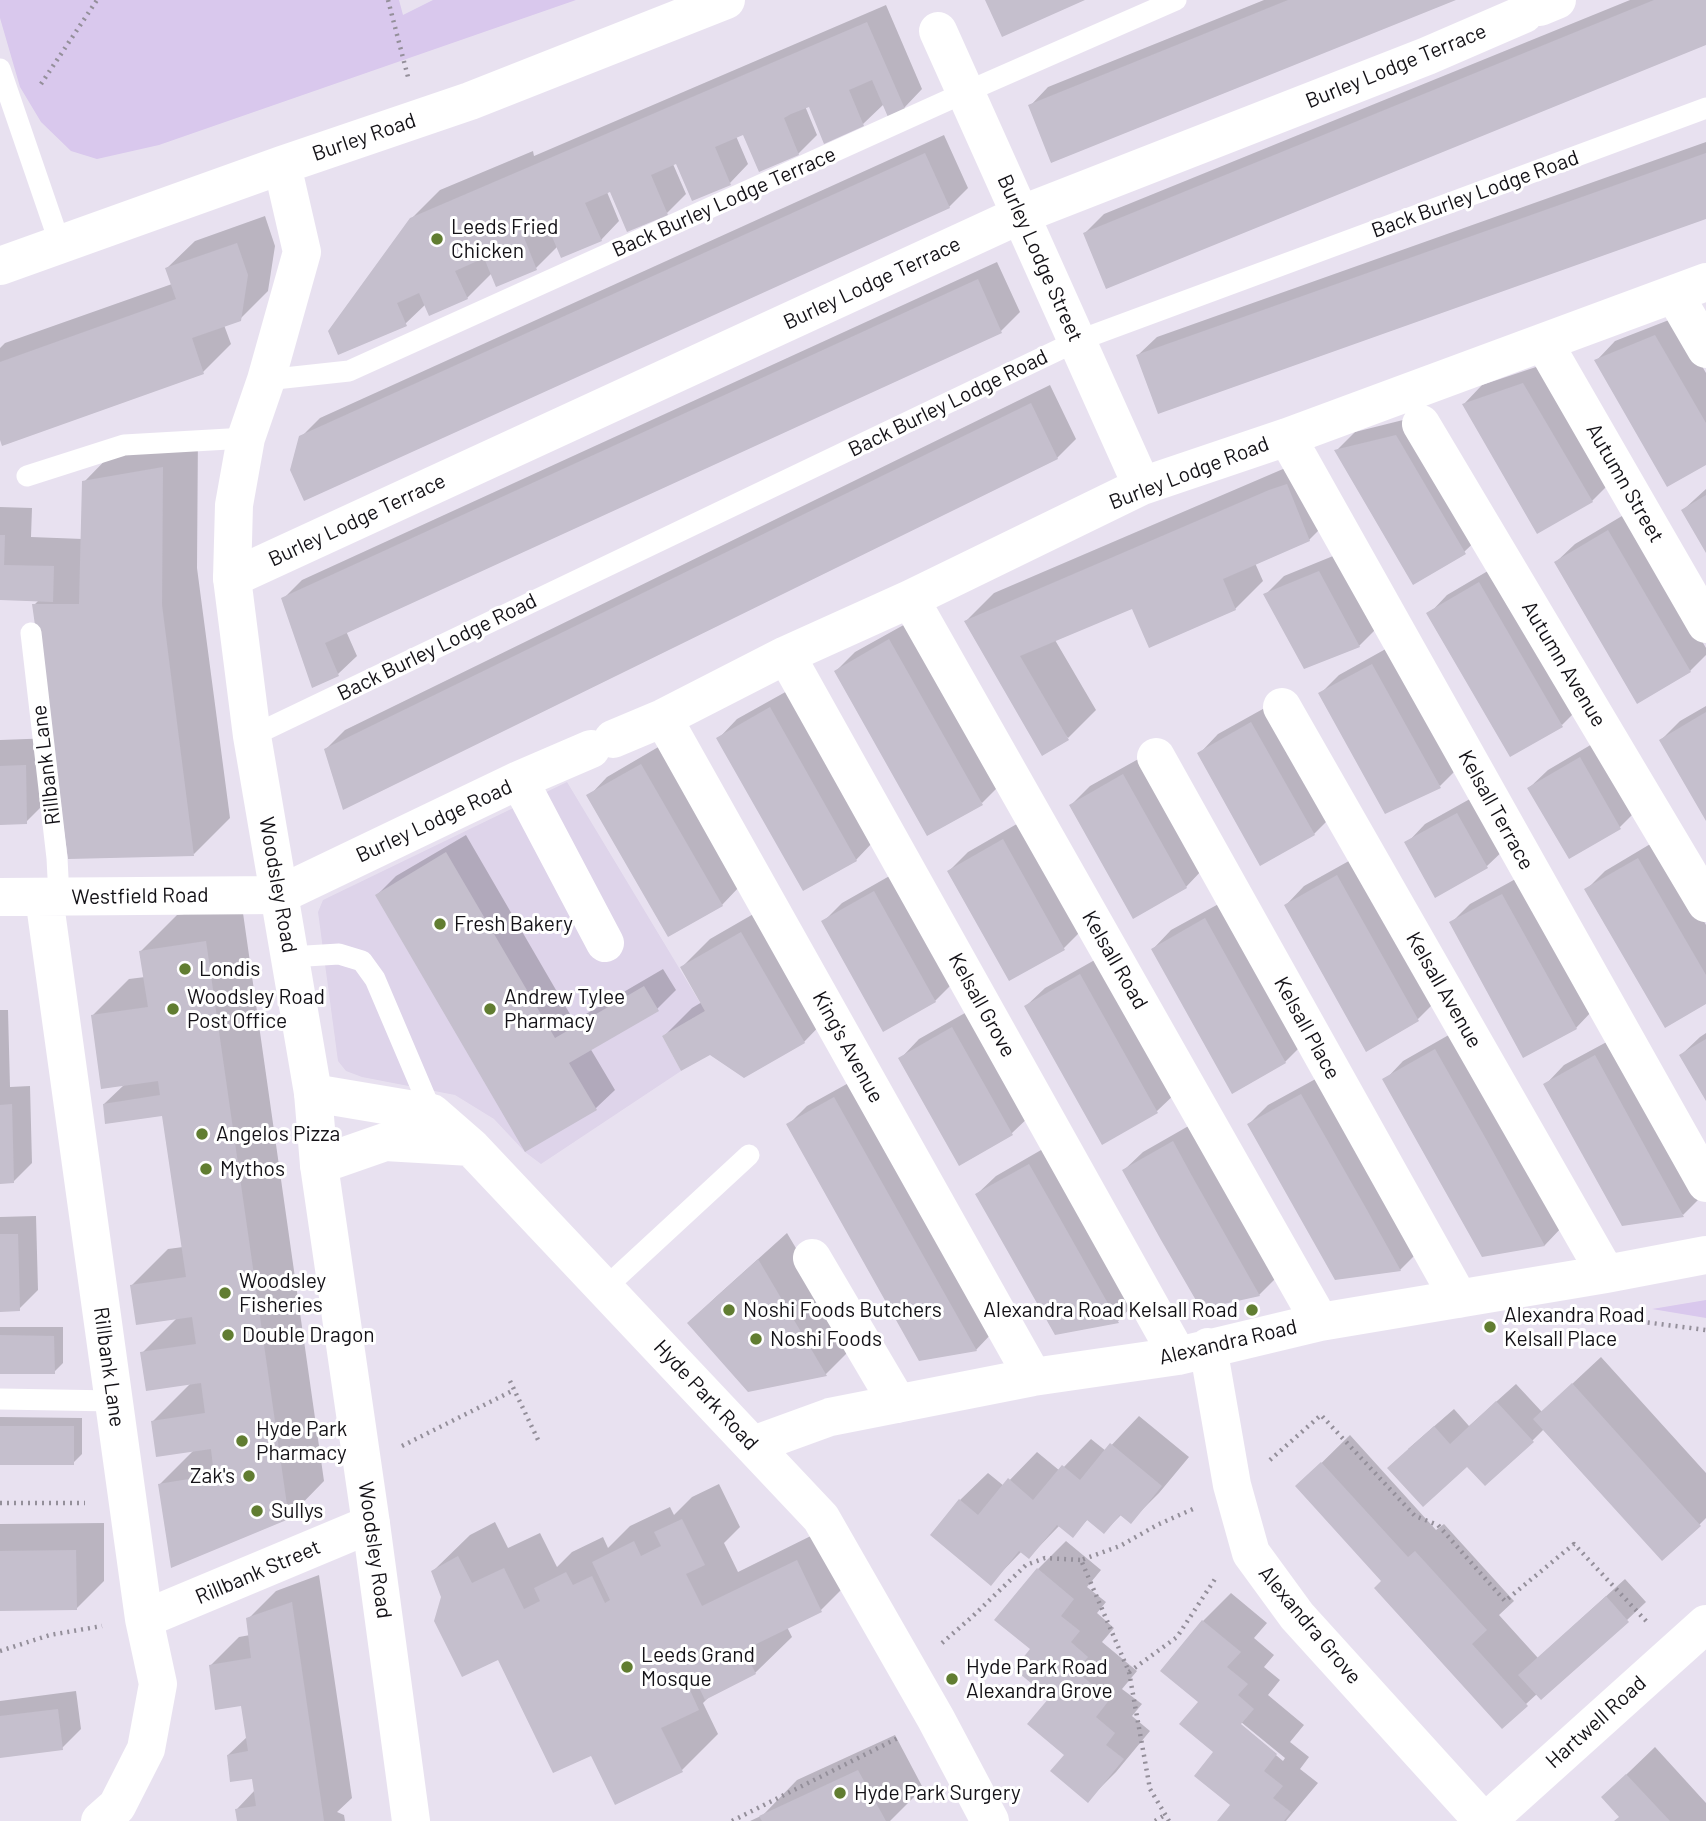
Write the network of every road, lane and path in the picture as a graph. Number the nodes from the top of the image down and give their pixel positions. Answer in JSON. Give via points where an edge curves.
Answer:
{"nodes":[{"id":1,"x":97,"y":0,"type":"edge"},
{"id":2,"x":388,"y":0,"type":"edge"},
{"id":3,"x":726,"y":0,"type":"edge"},
{"id":4,"x":1177,"y":0,"type":"edge"},
{"id":5,"x":1540,"y":7,"type":"edge"},
{"id":6,"x":938,"y":31,"type":"dead end"},
{"id":7,"x":0,"y":69,"type":"edge"},
{"id":8,"x":965,"y":92,"type":"junction"},
{"id":9,"x":1706,"y":108,"type":"edge"},
{"id":10,"x":419,"y":118,"type":"junction"},
{"id":11,"x":17,"y":120,"type":"junction"},
{"id":12,"x":282,"y":165,"type":"junction"},
{"id":13,"x":1020,"y":215,"type":"junction"},
{"id":14,"x":60,"y":244,"type":"junction"},
{"id":15,"x":0,"y":265,"type":"edge"},
{"id":16,"x":1690,"y":288,"type":"edge"},
{"id":17,"x":1077,"y":341,"type":"junction"},
{"id":18,"x":1544,"y":343,"type":"junction"},
{"id":19,"x":1706,"y":349,"type":"edge"},
{"id":20,"x":266,"y":380,"type":"junction"},
{"id":21,"x":1421,"y":424,"type":"dead end"},
{"id":22,"x":1287,"y":437,"type":"junction"},
{"id":23,"x":246,"y":438,"type":"junction"},
{"id":24,"x":27,"y":476,"type":"dead end"},
{"id":25,"x":1142,"y":486,"type":"junction"},
{"id":26,"x":232,"y":578,"type":"junction"},
{"id":27,"x":910,"y":598,"type":"junction"},
{"id":28,"x":1706,"y":624,"type":"edge"},
{"id":29,"x":31,"y":634,"type":"dead end"},
{"id":30,"x":786,"y":655,"type":"junction"},
{"id":31,"x":1282,"y":707,"type":"dead end"},
{"id":32,"x":663,"y":718,"type":"junction"},
{"id":33,"x":252,"y":736,"type":"junction"},
{"id":34,"x":1156,"y":757,"type":"dead end"},
{"id":35,"x":519,"y":780,"type":"junction"},
{"id":36,"x":279,"y":895,"type":"junction"},
{"id":37,"x":0,"y":897,"type":"edge"},
{"id":38,"x":52,"y":897,"type":"junction"},
{"id":39,"x":1706,"y":903,"type":"edge"},
{"id":40,"x":606,"y":943,"type":"dead end"},
{"id":41,"x":290,"y":957,"type":"junction"},
{"id":42,"x":313,"y":1093,"type":"junction"},
{"id":43,"x":432,"y":1113,"type":"junction"},
{"id":44,"x":471,"y":1147,"type":"junction"},
{"id":45,"x":749,"y":1155,"type":"dead end"},
{"id":46,"x":319,"y":1165,"type":"junction"},
{"id":47,"x":1706,"y":1183,"type":"edge"},
{"id":48,"x":1706,"y":1255,"type":"edge"},
{"id":49,"x":812,"y":1258,"type":"dead end"},
{"id":50,"x":1606,"y":1274,"type":"junction"},
{"id":51,"x":605,"y":1288,"type":"junction"},
{"id":52,"x":1459,"y":1299,"type":"junction"},
{"id":53,"x":1320,"y":1322,"type":"junction"},
{"id":54,"x":1193,"y":1351,"type":"junction"},
{"id":55,"x":1033,"y":1377,"type":"junction"},
{"id":56,"x":510,"y":1381,"type":"dead end"},
{"id":57,"x":514,"y":1390,"type":"junction"},
{"id":58,"x":0,"y":1399,"type":"edge"},
{"id":59,"x":114,"y":1401,"type":"junction"},
{"id":60,"x":898,"y":1404,"type":"junction"},
{"id":61,"x":540,"y":1444,"type":"dead end"},
{"id":62,"x":753,"y":1445,"type":"junction"},
{"id":63,"x":402,"y":1447,"type":"dead end"},
{"id":64,"x":1234,"y":1492,"type":"junction"},
{"id":65,"x":0,"y":1503,"type":"edge"},
{"id":66,"x":128,"y":1503,"type":"junction"},
{"id":67,"x":372,"y":1524,"type":"junction"},
{"id":68,"x":1251,"y":1553,"type":"junction"},
{"id":69,"x":1081,"y":1560,"type":"junction"},
{"id":70,"x":144,"y":1619,"type":"junction"},
{"id":71,"x":1706,"y":1624,"type":"edge"},
{"id":72,"x":0,"y":1651,"type":"edge"},
{"id":73,"x":1675,"y":1652,"type":"junction"},
{"id":74,"x":909,"y":1671,"type":"junction"},
{"id":75,"x":1129,"y":1672,"type":"junction"},
{"id":76,"x":936,"y":1719,"type":"junction"},
{"id":77,"x":1165,"y":1815,"type":"junction"},
{"id":78,"x":100,"y":1821,"type":"edge"},
{"id":79,"x":411,"y":1821,"type":"edge"},
{"id":80,"x":732,"y":1821,"type":"edge"},
{"id":81,"x":990,"y":1821,"type":"edge"},
{"id":82,"x":1155,"y":1821,"type":"edge"},
{"id":83,"x":1168,"y":1821,"type":"edge"},
{"id":84,"x":1485,"y":1821,"type":"edge"}],
"edges":[{"from":1,"to":11,"type":"path"},
{"from":2,"to":10,"type":"path"},
{"from":3,"to":10,"type":"street","name":"Burley Road"},
{"from":4,"to":8,"type":"lane","name":"Back Burley Lodge Terrace"},
{"from":5,"to":13,"type":"street","name":"Burley Lodge Terrace","via":[[1427,56]]},
{"from":6,"to":8,"type":"street","name":"Burley Lodge Street"},
{"from":7,"to":11,"type":"lane"},
{"from":8,"to":13,"type":"street","name":"Burley Lodge Street"},
{"from":8,"to":20,"type":"lane","name":"Back Burley Lodge Terrace","via":[[349,371]]},
{"from":9,"to":17,"type":"lane","name":"Back Burley Lodge Road"},
{"from":10,"to":12,"type":"street","name":"Burley Road"},
{"from":11,"to":14,"type":"lane"},
{"from":12,"to":14,"type":"street","name":"Burley Road"},
{"from":12,"to":20,"type":"street","name":"Woodsley Road","via":[[302,252]]},
{"from":13,"to":17,"type":"street","name":"Burley Lodge Street"},
{"from":13,"to":26,"type":"street","name":"Burley Lodge Terrace"},
{"from":14,"to":15,"type":"street","name":"Burley Road"},
{"from":16,"to":18,"type":"street","name":"Burley Lodge Road"},
{"from":16,"to":19,"type":"street"},
{"from":17,"to":25,"type":"street","name":"Burley Lodge Street"},
{"from":17,"to":33,"type":"lane","name":"Back Burley Lodge Road"},
{"from":18,"to":22,"type":"street","name":"Burley Lodge Road"},
{"from":18,"to":28,"type":"street","name":"Autumn Street"},
{"from":20,"to":23,"type":"street","name":"Woodsley Road"},
{"from":21,"to":39,"type":"street","name":"Autumn Avenue"},
{"from":22,"to":25,"type":"street","name":"Burley Lodge Road"},
{"from":22,"to":47,"type":"street","name":"Kelsall Terrace"},
{"from":23,"to":24,"type":"lane","via":[[124,445]]},
{"from":23,"to":26,"type":"street","name":"Woodsley Road","via":[[234,505]]},
{"from":25,"to":27,"type":"street","name":"Burley Lodge Road"},
{"from":26,"to":33,"type":"street","name":"Woodsley Road"},
{"from":27,"to":30,"type":"street","name":"Burley Lodge Road"},
{"from":27,"to":53,"type":"street","name":"Kelsall Road"},
{"from":29,"to":38,"type":"lane","name":"Rillbank Lane","via":[[57,858]]},
{"from":30,"to":32,"type":"street","name":"Burley Lodge Road"},
{"from":30,"to":54,"type":"street","name":"Kelsall Grove"},
{"from":31,"to":50,"type":"street","name":"Kelsall Avenue"},
{"from":32,"to":35,"type":"street","name":"Burley Lodge Road"},
{"from":32,"to":55,"type":"street","name":"King's Avenue"},
{"from":33,"to":36,"type":"street","name":"Woodsley Road"},
{"from":34,"to":52,"type":"street","name":"Kelsall Place"},
{"from":35,"to":36,"type":"street","name":"Burley Lodge Road"},
{"from":35,"to":40,"type":"street"},
{"from":36,"to":38,"type":"street","name":"Westfield Road"},
{"from":36,"to":41,"type":"street","name":"Woodsley Road"},
{"from":37,"to":38,"type":"street","name":"Westfield Road"},
{"from":38,"to":59,"type":"street","name":"Rillbank Lane"},
{"from":41,"to":42,"type":"street","name":"Woodsley Road"},
{"from":41,"to":43,"type":"lane","via":[[339,954],[362,961],[375,979]]},
{"from":42,"to":43,"type":"street"},
{"from":42,"to":46,"type":"street","name":"Woodsley Road"},
{"from":43,"to":44,"type":"street","name":"Hyde Park Road"},
{"from":44,"to":46,"type":"street","via":[[385,1142]]},
{"from":44,"to":51,"type":"street","name":"Hyde Park Road"},
{"from":45,"to":51,"type":"lane"},
{"from":46,"to":67,"type":"street","name":"Woodsley Road"},
{"from":48,"to":50,"type":"street","name":"Alexandra Road"},
{"from":49,"to":60,"type":"street"},
{"from":50,"to":52,"type":"street","name":"Alexandra Road"},
{"from":51,"to":62,"type":"street","name":"Hyde Park Road"},
{"from":52,"to":53,"type":"street","name":"Alexandra Road"},
{"from":53,"to":54,"type":"street","name":"Alexandra Road"},
{"from":54,"to":55,"type":"street","name":"Alexandra Road"},
{"from":54,"to":64,"type":"street","name":"Alexandra Grove"},
{"from":55,"to":60,"type":"street","name":"Alexandra Road"},
{"from":56,"to":57,"type":"path"},
{"from":57,"to":61,"type":"path"},
{"from":57,"to":63,"type":"path"},
{"from":58,"to":59,"type":"lane"},
{"from":59,"to":66,"type":"street","name":"Rillbank Lane"},
{"from":60,"to":62,"type":"street","name":"Alexandra Road","via":[[830,1417]]},
{"from":62,"to":74,"type":"street","name":"Hyde Park Road","via":[[821,1518]]},
{"from":64,"to":68,"type":"street","name":"Alexandra Grove"},
{"from":64,"to":69,"type":"path"},
{"from":64,"to":73,"type":"path","via":[[1321,1415],[1415,1516],[1437,1525],[1505,1601],[1574,1544]]},
{"from":65,"to":66,"type":"path"},
{"from":66,"to":70,"type":"street","name":"Rillbank Lane"},
{"from":67,"to":70,"type":"street","name":"Rillbank Street"},
{"from":67,"to":79,"type":"street","name":"Woodsley Road"},
{"from":68,"to":75,"type":"path","via":[[1217,1577],[1177,1637]]},
{"from":68,"to":84,"type":"street","name":"Alexandra Grove","via":[[1297,1616]]},
{"from":69,"to":74,"type":"path","via":[[1045,1558],[1026,1564]]},
{"from":69,"to":75,"type":"path"},
{"from":70,"to":72,"type":"path","via":[[50,1635]]},
{"from":70,"to":78,"type":"street","name":"Rillbank Lane","via":[[158,1684],[146,1749],[117,1806]]},
{"from":71,"to":73,"type":"street","name":"Hartwell Road"},
{"from":73,"to":84,"type":"street","name":"Hartwell Road"},
{"from":74,"to":76,"type":"street","name":"Hyde Park Road"},
{"from":75,"to":77,"type":"path","via":[[1150,1789]]},
{"from":76,"to":80,"type":"path"},
{"from":76,"to":81,"type":"street","name":"Hyde Park Road"},
{"from":77,"to":82,"type":"path"},
{"from":77,"to":83,"type":"path"}]}
